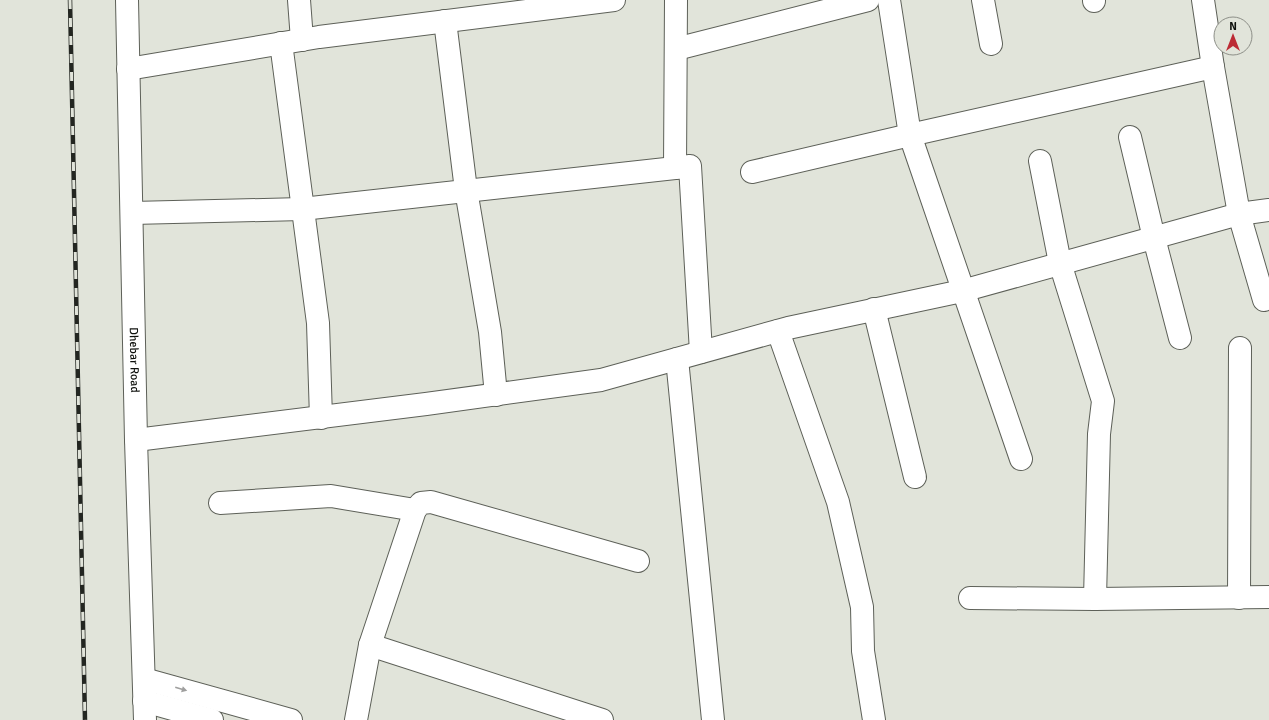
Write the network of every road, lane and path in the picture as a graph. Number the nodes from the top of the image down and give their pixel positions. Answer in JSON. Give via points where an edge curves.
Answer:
{"nodes":[{"id":1,"x":127,"y":0,"type":"edge"},
{"id":2,"x":299,"y":0,"type":"edge"},
{"id":3,"x":614,"y":0,"type":"edge"},
{"id":4,"x":676,"y":0,"type":"edge"},
{"id":5,"x":868,"y":0,"type":"edge"},
{"id":6,"x":890,"y":0,"type":"edge"},
{"id":7,"x":983,"y":0,"type":"edge"},
{"id":8,"x":1203,"y":0,"type":"edge"},
{"id":9,"x":505,"y":7,"type":"edge"},
{"id":10,"x":445,"y":21,"type":"junction"},
{"id":11,"x":291,"y":42,"type":"junction"},
{"id":12,"x":991,"y":44,"type":"dead end"},
{"id":13,"x":676,"y":49,"type":"junction"},
{"id":14,"x":1213,"y":67,"type":"junction"},
{"id":15,"x":128,"y":69,"type":"junction"},
{"id":16,"x":910,"y":135,"type":"junction"},
{"id":17,"x":1130,"y":137,"type":"dead end"},
{"id":18,"x":1040,"y":161,"type":"dead end"},
{"id":19,"x":675,"y":168,"type":"junction"},
{"id":20,"x":752,"y":172,"type":"dead end"},
{"id":21,"x":466,"y":190,"type":"junction"},
{"id":22,"x":302,"y":209,"type":"junction"},
{"id":23,"x":1269,"y":210,"type":"edge"},
{"id":24,"x":132,"y":212,"type":"junction"},
{"id":25,"x":1240,"y":214,"type":"junction"},
{"id":26,"x":1154,"y":238,"type":"junction"},
{"id":27,"x":1060,"y":263,"type":"junction"},
{"id":28,"x":962,"y":291,"type":"junction"},
{"id":29,"x":1264,"y":300,"type":"dead end"},
{"id":30,"x":874,"y":309,"type":"junction"},
{"id":31,"x":778,"y":331,"type":"junction"},
{"id":32,"x":1180,"y":338,"type":"dead end"},
{"id":33,"x":1240,"y":348,"type":"dead end"},
{"id":34,"x":702,"y":352,"type":"junction"},
{"id":35,"x":677,"y":359,"type":"junction"},
{"id":36,"x":496,"y":395,"type":"junction"},
{"id":37,"x":321,"y":418,"type":"junction"},
{"id":38,"x":136,"y":440,"type":"junction"},
{"id":39,"x":1021,"y":459,"type":"dead end"},
{"id":40,"x":915,"y":477,"type":"dead end"},
{"id":41,"x":220,"y":503,"type":"dead end"},
{"id":42,"x":414,"y":510,"type":"junction"},
{"id":43,"x":638,"y":561,"type":"dead end"},
{"id":44,"x":1269,"y":597,"type":"edge"},
{"id":45,"x":970,"y":598,"type":"dead end"},
{"id":46,"x":1239,"y":598,"type":"junction"},
{"id":47,"x":1095,"y":599,"type":"junction"},
{"id":48,"x":370,"y":645,"type":"junction"},
{"id":49,"x":144,"y":679,"type":"junction"},
{"id":50,"x":145,"y":710,"type":"edge"},
{"id":51,"x":212,"y":720,"type":"edge"},
{"id":52,"x":291,"y":720,"type":"edge"},
{"id":53,"x":356,"y":720,"type":"edge"},
{"id":54,"x":602,"y":720,"type":"edge"},
{"id":55,"x":713,"y":720,"type":"edge"},
{"id":56,"x":874,"y":720,"type":"edge"}],
"edges":[{"from":1,"to":15,"type":"street","name":"Dhebar Road"},
{"from":2,"to":11,"type":"street"},
{"from":3,"to":9,"type":"street"},
{"from":4,"to":13,"type":"street"},
{"from":5,"to":13,"type":"street"},
{"from":6,"to":16,"type":"street"},
{"from":7,"to":12,"type":"street"},
{"from":8,"to":14,"type":"street"},
{"from":9,"to":10,"type":"street"},
{"from":10,"to":11,"type":"street"},
{"from":10,"to":21,"type":"street"},
{"from":11,"to":15,"type":"street"},
{"from":11,"to":22,"type":"street"},
{"from":13,"to":19,"type":"street"},
{"from":14,"to":16,"type":"street"},
{"from":14,"to":25,"type":"street"},
{"from":15,"to":24,"type":"street","name":"Dhebar Road"},
{"from":16,"to":20,"type":"street"},
{"from":16,"to":28,"type":"street"},
{"from":17,"to":26,"type":"street"},
{"from":18,"to":27,"type":"street"},
{"from":19,"to":21,"type":"street"},
{"from":19,"to":34,"type":"street","via":[[690,166]]},
{"from":21,"to":22,"type":"street"},
{"from":21,"to":36,"type":"street","via":[[490,332]]},
{"from":22,"to":24,"type":"street"},
{"from":22,"to":37,"type":"street","via":[[318,323]]},
{"from":23,"to":25,"type":"street"},
{"from":24,"to":38,"type":"street","name":"Dhebar Road"},
{"from":25,"to":26,"type":"street"},
{"from":25,"to":29,"type":"street"},
{"from":26,"to":27,"type":"street"},
{"from":26,"to":32,"type":"street"},
{"from":27,"to":28,"type":"street"},
{"from":27,"to":47,"type":"street","via":[[1103,401],[1099,434]]},
{"from":28,"to":30,"type":"street"},
{"from":28,"to":39,"type":"street"},
{"from":30,"to":31,"type":"street"},
{"from":30,"to":40,"type":"street"},
{"from":31,"to":34,"type":"street"},
{"from":31,"to":56,"type":"street","via":[[838,502],[862,607],[863,651]]},
{"from":33,"to":46,"type":"street"},
{"from":34,"to":35,"type":"street"},
{"from":35,"to":36,"type":"street","via":[[601,380]]},
{"from":35,"to":55,"type":"street"},
{"from":36,"to":37,"type":"street"},
{"from":37,"to":38,"type":"street"},
{"from":38,"to":49,"type":"street","name":"Dhebar Road"},
{"from":41,"to":42,"type":"street","via":[[331,496]]},
{"from":42,"to":43,"type":"street","via":[[421,503],[431,502]]},
{"from":42,"to":48,"type":"street"},
{"from":44,"to":46,"type":"street"},
{"from":45,"to":47,"type":"street"},
{"from":46,"to":47,"type":"street"},
{"from":48,"to":53,"type":"street"},
{"from":48,"to":54,"type":"street"},
{"from":49,"to":50,"type":"street","name":"Dhebar Road"},
{"from":49,"to":52,"type":"street","one_way":true},
{"from":50,"to":51,"type":"street"}]}
